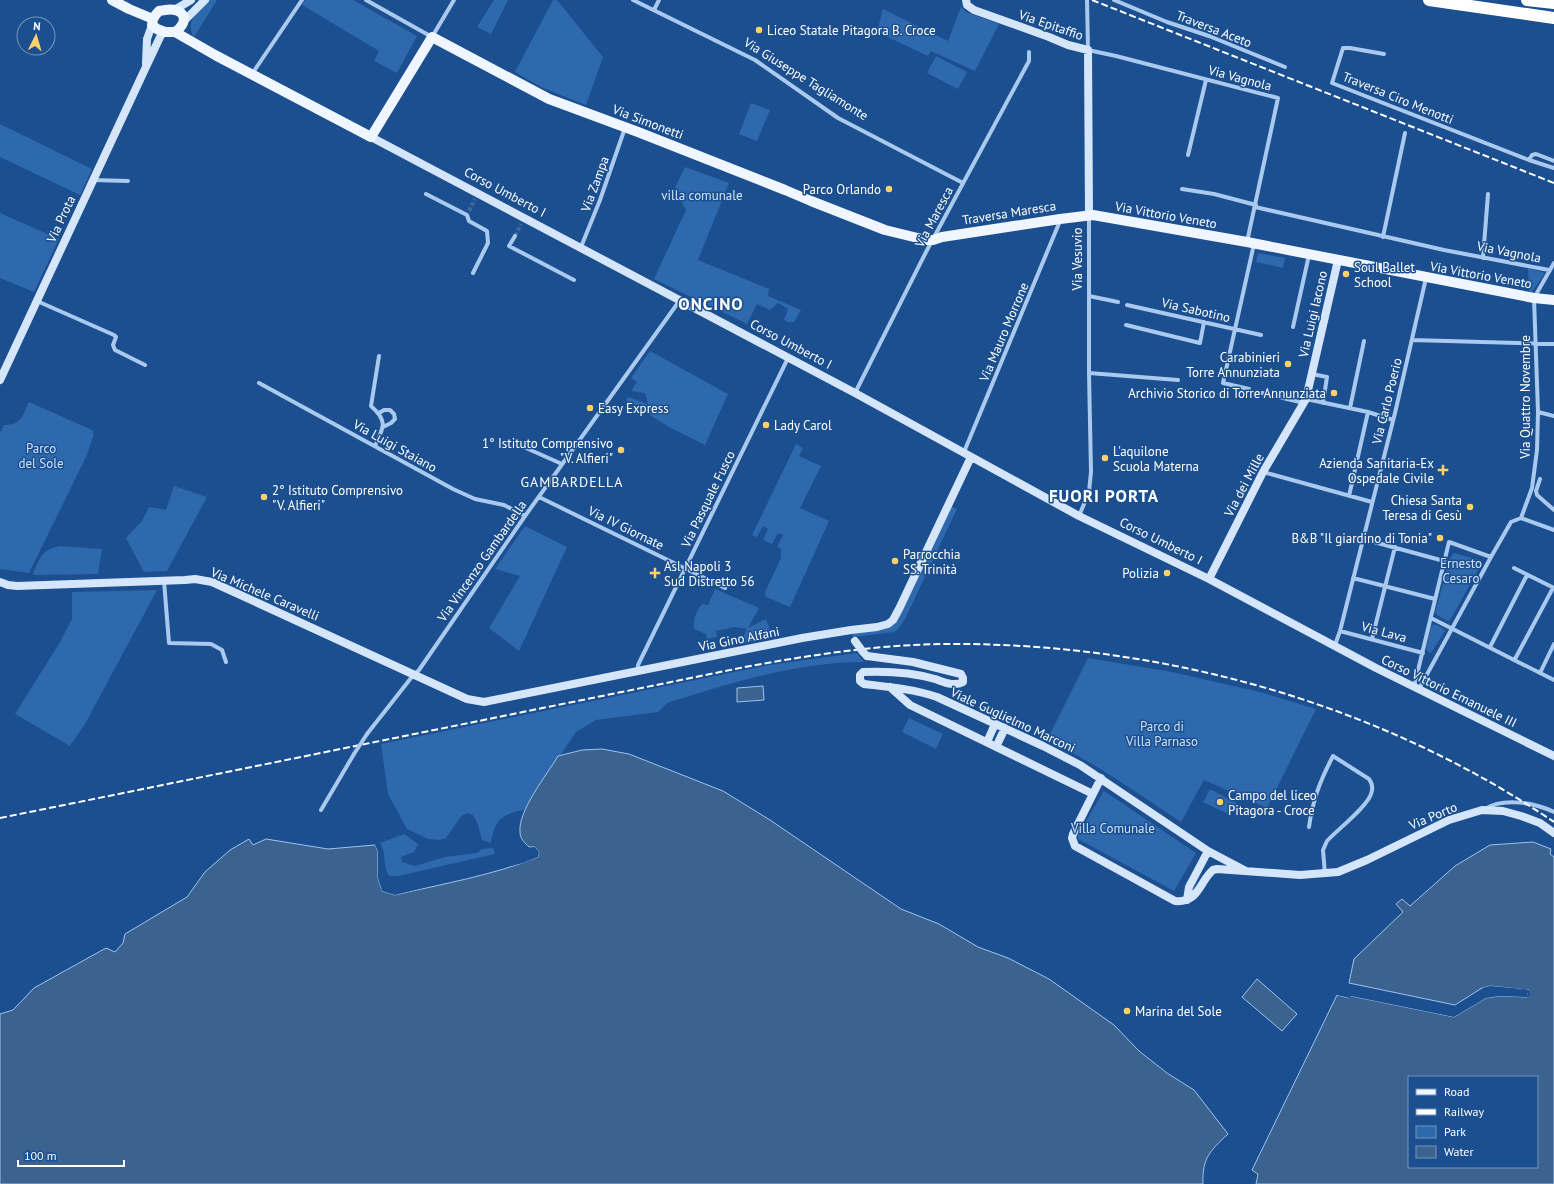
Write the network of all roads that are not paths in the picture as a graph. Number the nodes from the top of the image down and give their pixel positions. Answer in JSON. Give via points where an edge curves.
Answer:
{"nodes":[{"id":1,"x":112,"y":0,"type":"edge"},
{"id":2,"x":191,"y":0,"type":"edge"},
{"id":3,"x":205,"y":0,"type":"edge"},
{"id":4,"x":302,"y":0,"type":"edge"},
{"id":5,"x":366,"y":0,"type":"edge"},
{"id":6,"x":454,"y":0,"type":"edge"},
{"id":7,"x":633,"y":0,"type":"edge"},
{"id":8,"x":659,"y":0,"type":"edge"},
{"id":9,"x":966,"y":0,"type":"edge"},
{"id":10,"x":1087,"y":0,"type":"edge"},
{"id":11,"x":1114,"y":0,"type":"edge"},
{"id":12,"x":1429,"y":0,"type":"edge"},
{"id":13,"x":1527,"y":0,"type":"edge"},
{"id":14,"x":1554,"y":3,"type":"edge"},
{"id":15,"x":176,"y":9,"type":"junction"},
{"id":16,"x":654,"y":10,"type":"junction"},
{"id":17,"x":1554,"y":18,"type":"edge"},
{"id":18,"x":152,"y":22,"type":"junction"},
{"id":19,"x":177,"y":28,"type":"junction"},
{"id":20,"x":432,"y":37,"type":"junction"},
{"id":21,"x":1088,"y":50,"type":"junction"},
{"id":22,"x":1029,"y":52,"type":"dead end"},
{"id":23,"x":1384,"y":54,"type":"dead end"},
{"id":24,"x":1285,"y":67,"type":"dead end"},
{"id":25,"x":145,"y":69,"type":"junction"},
{"id":26,"x":252,"y":74,"type":"junction"},
{"id":27,"x":1206,"y":80,"type":"junction"},
{"id":28,"x":625,"y":127,"type":"junction"},
{"id":29,"x":1405,"y":132,"type":"dead end"},
{"id":30,"x":371,"y":137,"type":"junction"},
{"id":31,"x":1188,"y":155,"type":"dead end"},
{"id":32,"x":1529,"y":160,"type":"junction"},
{"id":33,"x":1554,"y":161,"type":"edge"},
{"id":34,"x":1554,"y":168,"type":"edge"},
{"id":35,"x":92,"y":180,"type":"junction"},
{"id":36,"x":128,"y":181,"type":"dead end"},
{"id":37,"x":963,"y":183,"type":"junction"},
{"id":38,"x":1182,"y":189,"type":"dead end"},
{"id":39,"x":426,"y":194,"type":"dead end"},
{"id":40,"x":1488,"y":194,"type":"dead end"},
{"id":41,"x":1255,"y":206,"type":"junction"},
{"id":42,"x":1089,"y":215,"type":"junction"},
{"id":43,"x":1060,"y":219,"type":"junction"},
{"id":44,"x":515,"y":236,"type":"tunnel mouth"},
{"id":45,"x":1383,"y":237,"type":"junction"},
{"id":46,"x":933,"y":240,"type":"junction"},
{"id":47,"x":1251,"y":243,"type":"junction"},
{"id":48,"x":581,"y":247,"type":"junction"},
{"id":49,"x":1309,"y":255,"type":"junction"},
{"id":50,"x":1483,"y":258,"type":"junction"},
{"id":51,"x":1338,"y":260,"type":"junction"},
{"id":52,"x":1554,"y":263,"type":"edge"},
{"id":53,"x":1549,"y":270,"type":"junction"},
{"id":54,"x":473,"y":273,"type":"dead end"},
{"id":55,"x":1426,"y":278,"type":"junction"},
{"id":56,"x":574,"y":280,"type":"dead end"},
{"id":57,"x":1089,"y":296,"type":"junction"},
{"id":58,"x":1534,"y":298,"type":"junction"},
{"id":59,"x":680,"y":300,"type":"junction"},
{"id":60,"x":1554,"y":300,"type":"edge"},
{"id":61,"x":37,"y":301,"type":"junction"},
{"id":62,"x":1118,"y":302,"type":"dead end"},
{"id":63,"x":1128,"y":305,"type":"dead end"},
{"id":64,"x":1204,"y":322,"type":"junction"},
{"id":65,"x":1126,"y":325,"type":"dead end"},
{"id":66,"x":1293,"y":327,"type":"dead end"},
{"id":67,"x":1235,"y":330,"type":"junction"},
{"id":68,"x":1260,"y":335,"type":"dead end"},
{"id":69,"x":1412,"y":340,"type":"junction"},
{"id":70,"x":1364,"y":341,"type":"dead end"},
{"id":71,"x":1535,"y":344,"type":"junction"},
{"id":72,"x":1554,"y":344,"type":"edge"},
{"id":73,"x":379,"y":356,"type":"dead end"},
{"id":74,"x":788,"y":357,"type":"junction"},
{"id":75,"x":146,"y":365,"type":"dead end"},
{"id":76,"x":1089,"y":373,"type":"junction"},
{"id":77,"x":1311,"y":373,"type":"junction"},
{"id":78,"x":0,"y":380,"type":"edge"},
{"id":79,"x":1178,"y":380,"type":"dead end"},
{"id":80,"x":259,"y":383,"type":"dead end"},
{"id":81,"x":1249,"y":389,"type":"dead end"},
{"id":82,"x":855,"y":393,"type":"junction"},
{"id":83,"x":1262,"y":393,"type":"dead end"},
{"id":84,"x":1305,"y":401,"type":"junction"},
{"id":85,"x":1323,"y":403,"type":"junction"},
{"id":86,"x":1350,"y":408,"type":"junction"},
{"id":87,"x":1368,"y":412,"type":"junction"},
{"id":88,"x":1538,"y":412,"type":"junction"},
{"id":89,"x":379,"y":413,"type":"junction"},
{"id":90,"x":1554,"y":416,"type":"edge"},
{"id":91,"x":1394,"y":420,"type":"junction"},
{"id":92,"x":383,"y":427,"type":"junction"},
{"id":93,"x":516,"y":444,"type":"dead end"},
{"id":94,"x":375,"y":446,"type":"junction"},
{"id":95,"x":964,"y":453,"type":"junction"},
{"id":96,"x":971,"y":457,"type":"junction"},
{"id":97,"x":562,"y":464,"type":"junction"},
{"id":98,"x":1263,"y":472,"type":"junction"},
{"id":99,"x":1540,"y":479,"type":"dead end"},
{"id":100,"x":1349,"y":496,"type":"junction"},
{"id":101,"x":539,"y":497,"type":"junction"},
{"id":102,"x":1372,"y":502,"type":"junction"},
{"id":103,"x":1554,"y":510,"type":"edge"},
{"id":104,"x":525,"y":516,"type":"junction"},
{"id":105,"x":1079,"y":516,"type":"junction"},
{"id":106,"x":1521,"y":518,"type":"junction"},
{"id":107,"x":1554,"y":530,"type":"edge"},
{"id":108,"x":1363,"y":539,"type":"junction"},
{"id":109,"x":1395,"y":548,"type":"junction"},
{"id":110,"x":1491,"y":557,"type":"junction"},
{"id":111,"x":1444,"y":561,"type":"junction"},
{"id":112,"x":684,"y":568,"type":"junction"},
{"id":113,"x":1514,"y":568,"type":"dead end"},
{"id":114,"x":1527,"y":575,"type":"junction"},
{"id":115,"x":1353,"y":578,"type":"junction"},
{"id":116,"x":1209,"y":579,"type":"junction"},
{"id":117,"x":164,"y":580,"type":"junction"},
{"id":118,"x":0,"y":582,"type":"edge"},
{"id":119,"x":1386,"y":585,"type":"junction"},
{"id":120,"x":725,"y":588,"type":"dead end"},
{"id":121,"x":1554,"y":588,"type":"edge"},
{"id":122,"x":1435,"y":599,"type":"junction"},
{"id":123,"x":1431,"y":618,"type":"junction"},
{"id":124,"x":1452,"y":627,"type":"junction"},
{"id":125,"x":851,"y":630,"type":"junction"},
{"id":126,"x":1340,"y":631,"type":"junction"},
{"id":127,"x":1372,"y":639,"type":"junction"},
{"id":128,"x":1554,"y":644,"type":"edge"},
{"id":129,"x":1335,"y":645,"type":"junction"},
{"id":130,"x":1490,"y":647,"type":"junction"},
{"id":131,"x":1423,"y":653,"type":"junction"},
{"id":132,"x":1515,"y":659,"type":"junction"},
{"id":133,"x":226,"y":662,"type":"dead end"},
{"id":134,"x":638,"y":671,"type":"junction"},
{"id":135,"x":1540,"y":673,"type":"junction"},
{"id":136,"x":415,"y":674,"type":"junction"},
{"id":137,"x":1554,"y":680,"type":"edge"},
{"id":138,"x":890,"y":687,"type":"junction"},
{"id":139,"x":1416,"y":688,"type":"junction"},
{"id":140,"x":996,"y":724,"type":"junction"},
{"id":141,"x":1005,"y":728,"type":"junction"},
{"id":142,"x":987,"y":742,"type":"junction"},
{"id":143,"x":996,"y":747,"type":"junction"},
{"id":144,"x":1553,"y":754,"type":"edge"},
{"id":145,"x":1101,"y":778,"type":"junction"},
{"id":146,"x":1093,"y":794,"type":"junction"},
{"id":147,"x":1515,"y":803,"type":"junction"},
{"id":148,"x":320,"y":810,"type":"dead end"},
{"id":149,"x":1482,"y":810,"type":"junction"},
{"id":150,"x":1554,"y":812,"type":"edge"},
{"id":151,"x":1513,"y":813,"type":"junction"},
{"id":152,"x":1309,"y":827,"type":"dead end"},
{"id":153,"x":1554,"y":833,"type":"edge"},
{"id":154,"x":1208,"y":850,"type":"junction"},
{"id":155,"x":1246,"y":871,"type":"junction"},
{"id":156,"x":1325,"y":874,"type":"junction"},
{"id":157,"x":1187,"y":900,"type":"junction"}],
"edges":[{"from":1,"to":18,"type":"main road","name":"Corso Umberto I"},
{"from":2,"to":15,"type":"street"},
{"from":3,"to":19,"type":"street","name":"Via Prota"},
{"from":4,"to":26,"type":"street"},
{"from":5,"to":20,"type":"street","name":"Via Simonetti"},
{"from":6,"to":20,"type":"street"},
{"from":7,"to":16,"type":"street","name":"Via Giuseppe Tagliamonte"},
{"from":8,"to":16,"type":"street"},
{"from":9,"to":21,"type":"street","name":"Via Epitaffio","via":[[974,10],[1068,46]]},
{"from":10,"to":21,"type":"street","name":"Via Vesuvio"},
{"from":11,"to":24,"type":"street","name":"Traversa Aceto"},
{"from":12,"to":17,"type":"highway"},
{"from":13,"to":14,"type":"highway"},
{"from":15,"to":18,"type":"main road","via":[[159,11]]},
{"from":15,"to":19,"type":"main road","name":"Corso Umberto I","via":[[183,15]]},
{"from":16,"to":37,"type":"street","name":"Via Giuseppe Tagliamonte","via":[[755,60],[838,118]]},
{"from":18,"to":19,"type":"main road","name":"Corso Umberto I","via":[[157,29]]},
{"from":18,"to":25,"type":"street","via":[[147,39]]},
{"from":19,"to":25,"type":"street","name":"Via Prota","via":[[161,35]]},
{"from":19,"to":26,"type":"main road","name":"Corso Umberto I","via":[[193,42]]},
{"from":20,"to":28,"type":"main road","name":"Via Simonetti","via":[[550,99]]},
{"from":20,"to":30,"type":"main road"},
{"from":21,"to":27,"type":"street","name":"Via Vagnola"},
{"from":21,"to":42,"type":"street","name":"Via Vesuvio"},
{"from":22,"to":37,"type":"street","name":"Via Maresca","via":[[1029,61]]},
{"from":23,"to":32,"type":"street","name":"Traversa Ciro Menotti","via":[[1343,48],[1332,83]]},
{"from":25,"to":35,"type":"street","name":"Via Prota"},
{"from":26,"to":30,"type":"main road","name":"Corso Umberto I"},
{"from":27,"to":31,"type":"street"},
{"from":27,"to":41,"type":"street","name":"Via Vagnola","via":[[1278,98]]},
{"from":28,"to":46,"type":"main road","name":"Via Simonetti","via":[[885,230]]},
{"from":28,"to":48,"type":"street","name":"Via Zampa"},
{"from":29,"to":45,"type":"street"},
{"from":30,"to":48,"type":"street","name":"Corso Umberto I","via":[[523,220]]},
{"from":32,"to":33,"type":"street","via":[[1536,154]]},
{"from":32,"to":34,"type":"street"},
{"from":35,"to":36,"type":"street"},
{"from":35,"to":61,"type":"street","name":"Via Prota"},
{"from":37,"to":46,"type":"street","name":"Via Maresca"},
{"from":38,"to":41,"type":"street","name":"Via Vagnola","via":[[1214,194]]},
{"from":39,"to":54,"type":"street","via":[[468,213],[469,221],[486,231],[488,242]]},
{"from":40,"to":50,"type":"street"},
{"from":41,"to":45,"type":"street","name":"Via Vagnola"},
{"from":41,"to":47,"type":"street"},
{"from":42,"to":43,"type":"main road","name":"Traversa Maresca"},
{"from":42,"to":47,"type":"main road","name":"Via Vittorio Veneto"},
{"from":42,"to":57,"type":"street","name":"Via Vesuvio"},
{"from":43,"to":46,"type":"main road","name":"Traversa Maresca"},
{"from":43,"to":95,"type":"street","name":"Via Mauro Morrone"},
{"from":44,"to":56,"type":"street","via":[[509,246]]},
{"from":45,"to":50,"type":"street","name":"Via Vagnola"},
{"from":46,"to":82,"type":"street","name":"Via Maresca"},
{"from":47,"to":49,"type":"main road","name":"Via Vittorio Veneto"},
{"from":47,"to":67,"type":"street"},
{"from":48,"to":59,"type":"street","name":"Corso Umberto I"},
{"from":49,"to":51,"type":"main road","name":"Via Vittorio Veneto"},
{"from":49,"to":66,"type":"street"},
{"from":50,"to":53,"type":"street","name":"Via Vagnola"},
{"from":51,"to":55,"type":"main road","name":"Via Vittorio Veneto"},
{"from":51,"to":77,"type":"street","name":"Via Luigi Iacono"},
{"from":52,"to":53,"type":"street"},
{"from":53,"to":58,"type":"street"},
{"from":55,"to":58,"type":"main road","name":"Via Vittorio Veneto"},
{"from":55,"to":69,"type":"street","name":"Via Carlo Poerio"},
{"from":57,"to":62,"type":"street"},
{"from":57,"to":76,"type":"street","name":"Via Vesuvio"},
{"from":58,"to":60,"type":"main road","name":"Via Vittorio Veneto"},
{"from":58,"to":71,"type":"street","name":"Via Quattro Novembre"},
{"from":59,"to":74,"type":"street","name":"Corso Umberto I"},
{"from":59,"to":97,"type":"street","name":"Via Vincenzo Gambardella"},
{"from":61,"to":75,"type":"street","via":[[114,335],[115,350]]},
{"from":61,"to":78,"type":"street","name":"Via Prota"},
{"from":63,"to":64,"type":"street","name":"Via Sabotino"},
{"from":64,"to":65,"type":"street","via":[[1200,343]]},
{"from":64,"to":67,"type":"street","name":"Via Sabotino"},
{"from":67,"to":68,"type":"street","name":"Via Sabotino"},
{"from":67,"to":81,"type":"street","via":[[1223,383]]},
{"from":69,"to":71,"type":"street"},
{"from":69,"to":91,"type":"street","name":"Via Carlo Poerio"},
{"from":70,"to":86,"type":"street"},
{"from":71,"to":72,"type":"street"},
{"from":71,"to":88,"type":"street","name":"Via Quattro Novembre"},
{"from":73,"to":89,"type":"street","via":[[371,406]]},
{"from":74,"to":82,"type":"street","name":"Corso Umberto I"},
{"from":74,"to":112,"type":"street","name":"Via Pasquale Fusco"},
{"from":76,"to":79,"type":"street"},
{"from":76,"to":105,"type":"street","name":"Via Vesuvio","via":[[1091,483]]},
{"from":77,"to":84,"type":"street","name":"Via Luigi Iacono"},
{"from":77,"to":85,"type":"street","via":[[1327,377]]},
{"from":80,"to":94,"type":"street","name":"Via Luigi Staiano"},
{"from":82,"to":95,"type":"street","name":"Corso Umberto I"},
{"from":83,"to":84,"type":"street"},
{"from":84,"to":85,"type":"street"},
{"from":84,"to":98,"type":"street","name":"Via dei Mille"},
{"from":85,"to":86,"type":"street"},
{"from":86,"to":87,"type":"street"},
{"from":87,"to":91,"type":"street"},
{"from":87,"to":100,"type":"street"},
{"from":88,"to":90,"type":"street"},
{"from":88,"to":106,"type":"street","name":"Via Quattro Novembre","via":[[1536,463],[1532,488]]},
{"from":89,"to":92,"type":"street"},
{"from":89,"to":92,"type":"street","via":[[390,410],[394,414],[395,419]]},
{"from":91,"to":102,"type":"street","name":"Via Carlo Poerio"},
{"from":92,"to":94,"type":"street"},
{"from":93,"to":97,"type":"street"},
{"from":94,"to":104,"type":"street","name":"Via Luigi Staiano","via":[[475,499],[504,505]]},
{"from":95,"to":96,"type":"street","name":"Corso Umberto I"},
{"from":96,"to":105,"type":"street","name":"Corso Umberto I"},
{"from":96,"to":125,"type":"street","name":"Via Gino Alfani","via":[[894,620],[877,627]]},
{"from":97,"to":101,"type":"street","name":"Via Vincenzo Gambardella"},
{"from":98,"to":100,"type":"street"},
{"from":98,"to":116,"type":"street","name":"Via dei Mille"},
{"from":99,"to":103,"type":"street","via":[[1537,495]]},
{"from":100,"to":102,"type":"street"},
{"from":101,"to":104,"type":"street","name":"Via Vincenzo Gambardella"},
{"from":101,"to":112,"type":"street","name":"Via IV Giornate"},
{"from":102,"to":108,"type":"street","name":"Via Carlo Poerio"},
{"from":104,"to":136,"type":"street","name":"Via Vincenzo Gambardella"},
{"from":105,"to":116,"type":"street","name":"Corso Umberto I"},
{"from":106,"to":107,"type":"street"},
{"from":106,"to":110,"type":"street","via":[[1511,522]]},
{"from":108,"to":109,"type":"street"},
{"from":108,"to":115,"type":"street","name":"Via Carlo Poerio"},
{"from":109,"to":111,"type":"street"},
{"from":109,"to":119,"type":"street"},
{"from":110,"to":111,"type":"street","via":[[1449,542]]},
{"from":110,"to":124,"type":"street"},
{"from":111,"to":122,"type":"street"},
{"from":112,"to":120,"type":"street","name":"Via IV Giornate"},
{"from":112,"to":134,"type":"street","name":"Via Pasquale Fusco","via":[[638,665]]},
{"from":113,"to":114,"type":"street"},
{"from":114,"to":121,"type":"street"},
{"from":114,"to":130,"type":"street"},
{"from":115,"to":119,"type":"street"},
{"from":115,"to":126,"type":"street","name":"Via Carlo Poerio"},
{"from":116,"to":129,"type":"street","name":"Corso Umberto I"},
{"from":117,"to":118,"type":"street","name":"Via Michele Caravelli","via":[[16,586]]},
{"from":117,"to":133,"type":"street","via":[[169,643],[211,644],[222,650]]},
{"from":117,"to":136,"type":"street","name":"Via Michele Caravelli","via":[[195,579],[212,582]]},
{"from":119,"to":122,"type":"street"},
{"from":119,"to":127,"type":"street"},
{"from":121,"to":132,"type":"street"},
{"from":122,"to":123,"type":"street"},
{"from":123,"to":124,"type":"street"},
{"from":123,"to":131,"type":"street"},
{"from":124,"to":130,"type":"street"},
{"from":124,"to":139,"type":"street"},
{"from":125,"to":134,"type":"street","name":"Via Gino Alfani"},
{"from":125,"to":138,"type":"street","name":"Viale Guglielmo Marconi","bridge":true,"via":[[855,641],[867,656],[922,664],[961,674],[963,678],[963,682],[959,684],[950,684],[906,672],[863,672],[860,675],[860,680],[864,684]]},
{"from":126,"to":127,"type":"street","name":"Via Lava"},
{"from":126,"to":129,"type":"street","name":"Via Carlo Poerio"},
{"from":127,"to":131,"type":"street","name":"Via Lava"},
{"from":128,"to":135,"type":"street"},
{"from":129,"to":139,"type":"street","name":"Corso Vittorio Emanuele III"},
{"from":130,"to":132,"type":"street"},
{"from":131,"to":139,"type":"street"},
{"from":132,"to":135,"type":"street"},
{"from":134,"to":136,"type":"street","name":"Via Gino Alfani","via":[[484,702],[467,698]]},
{"from":135,"to":137,"type":"street"},
{"from":136,"to":148,"type":"street","name":"Via Vincenzo Gambardella","bridge":true,"via":[[367,734]]},
{"from":138,"to":140,"type":"street","name":"Viale Guglielmo Marconi","via":[[922,692]]},
{"from":138,"to":142,"type":"street","via":[[910,705]]},
{"from":139,"to":144,"type":"street","name":"Corso Vittorio Emanuele III"},
{"from":140,"to":141,"type":"street","name":"Viale Guglielmo Marconi"},
{"from":140,"to":142,"type":"street"},
{"from":141,"to":143,"type":"street"},
{"from":141,"to":145,"type":"street","name":"Viale Guglielmo Marconi"},
{"from":142,"to":143,"type":"street"},
{"from":143,"to":146,"type":"street"},
{"from":145,"to":146,"type":"street"},
{"from":145,"to":154,"type":"street","name":"Viale Guglielmo Marconi"},
{"from":146,"to":157,"type":"street","via":[[1073,834],[1075,846],[1175,901]]},
{"from":147,"to":149,"type":"street","name":"Via Porto","via":[[1492,804]]},
{"from":147,"to":150,"type":"street","name":"Via Porto","via":[[1531,804]]},
{"from":147,"to":151,"type":"street","via":[[1511,809]]},
{"from":149,"to":151,"type":"street"},
{"from":149,"to":156,"type":"street","name":"Via Porto","via":[[1449,820],[1349,868]]},
{"from":151,"to":153,"type":"street","via":[[1530,819]]},
{"from":152,"to":156,"type":"street","via":[[1319,782],[1333,756],[1372,783],[1371,795],[1324,845]]},
{"from":154,"to":155,"type":"street","name":"Viale Guglielmo Marconi"},
{"from":154,"to":157,"type":"street","via":[[1189,886]]},
{"from":155,"to":156,"type":"street","name":"Viale Guglielmo Marconi"},
{"from":155,"to":157,"type":"street","via":[[1213,870],[1200,890]]}]}
